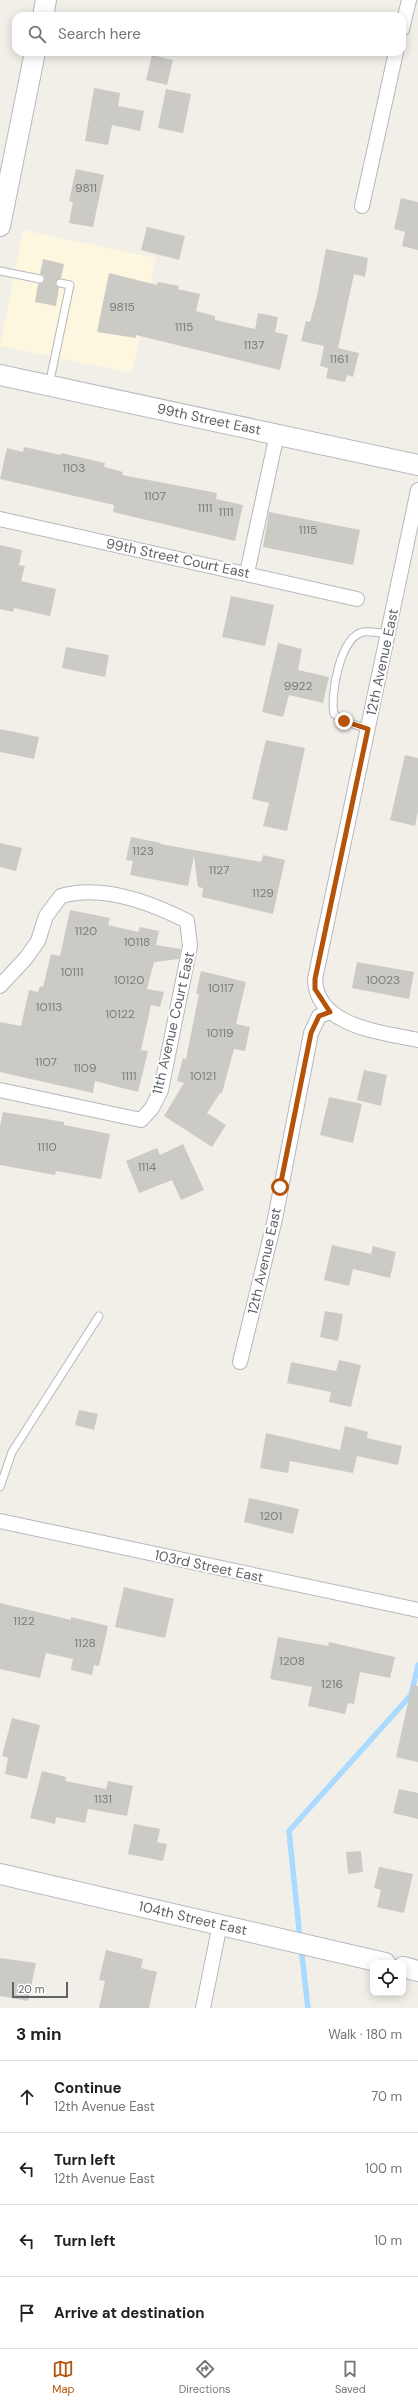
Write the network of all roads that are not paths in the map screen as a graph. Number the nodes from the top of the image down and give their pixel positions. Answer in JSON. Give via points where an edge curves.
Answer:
{"nodes":[{"id":1,"x":46,"y":0,"type":"edge"},
{"id":2,"x":409,"y":0,"type":"edge"},
{"id":3,"x":44,"y":12,"type":"edge"},
{"id":4,"x":406,"y":12,"type":"edge"},
{"id":5,"x":34,"y":56,"type":"edge"},
{"id":6,"x":395,"y":56,"type":"edge"},
{"id":7,"x":3,"y":195,"type":"edge"},
{"id":8,"x":362,"y":206,"type":"dead end"},
{"id":9,"x":0,"y":226,"type":"edge"},
{"id":10,"x":0,"y":271,"type":"edge"},
{"id":11,"x":40,"y":279,"type":"dead end"},
{"id":12,"x":60,"y":283,"type":"dead end"},
{"id":13,"x":0,"y":375,"type":"edge"},
{"id":14,"x":49,"y":385,"type":"junction"},
{"id":15,"x":277,"y":434,"type":"junction"},
{"id":16,"x":418,"y":465,"type":"edge"},
{"id":17,"x":418,"y":490,"type":"edge"},
{"id":18,"x":0,"y":519,"type":"edge"},
{"id":19,"x":247,"y":573,"type":"junction"},
{"id":20,"x":357,"y":598,"type":"dead end"},
{"id":21,"x":388,"y":634,"type":"junction"},
{"id":22,"x":368,"y":729,"type":"junction"},
{"id":23,"x":0,"y":986,"type":"edge"},
{"id":24,"x":330,"y":1012,"type":"junction"},
{"id":25,"x":418,"y":1040,"type":"edge"},
{"id":26,"x":0,"y":1090,"type":"edge"},
{"id":27,"x":98,"y":1316,"type":"dead end"},
{"id":28,"x":240,"y":1362,"type":"dead end"},
{"id":29,"x":0,"y":1487,"type":"edge"},
{"id":30,"x":0,"y":1522,"type":"edge"},
{"id":31,"x":418,"y":1610,"type":"edge"},
{"id":32,"x":0,"y":1874,"type":"edge"},
{"id":33,"x":220,"y":1924,"type":"junction"},
{"id":34,"x":372,"y":1960,"type":"edge"},
{"id":35,"x":406,"y":1968,"type":"edge"},
{"id":36,"x":418,"y":1971,"type":"edge"},
{"id":37,"x":203,"y":2008,"type":"edge"}],
"edges":[{"from":1,"to":3,"type":"street"},
{"from":2,"to":4,"type":"street"},
{"from":5,"to":7,"type":"street"},
{"from":6,"to":8,"type":"street"},
{"from":7,"to":9,"type":"street"},
{"from":10,"to":11,"type":"lane"},
{"from":12,"to":14,"type":"lane","via":[[70,285]]},
{"from":13,"to":14,"type":"street","name":"99th Street East"},
{"from":14,"to":15,"type":"street","name":"99th Street East"},
{"from":15,"to":16,"type":"street","name":"99th Street East"},
{"from":15,"to":19,"type":"street"},
{"from":17,"to":21,"type":"street","name":"12th Avenue East"},
{"from":18,"to":19,"type":"street","name":"99th Street Court East"},
{"from":19,"to":20,"type":"street","name":"99th Street Court East"},
{"from":21,"to":22,"type":"street","name":"12th Avenue East"},
{"from":21,"to":22,"type":"lane","via":[[364,632],[354,636],[340,660],[332,704],[334,714],[344,721]]},
{"from":22,"to":24,"type":"street","name":"12th Avenue East","via":[[315,979],[315,989]]},
{"from":23,"to":26,"type":"street","name":"11th Avenue Court East","via":[[38,941],[46,916],[61,896],[90,891],[112,894],[164,909],[187,921],[190,946],[161,1090],[152,1108],[141,1120]]},
{"from":24,"to":25,"type":"street","via":[[359,1026]]},
{"from":24,"to":28,"type":"street","name":"12th Avenue East","via":[[319,1016],[311,1033],[275,1219]]},
{"from":27,"to":29,"type":"lane","via":[[12,1452]]},
{"from":30,"to":31,"type":"street","name":"103rd Street East"},
{"from":32,"to":33,"type":"street","name":"104th Street East"},
{"from":33,"to":34,"type":"street","name":"104th Street East"},
{"from":33,"to":37,"type":"street"},
{"from":35,"to":36,"type":"street"}]}
